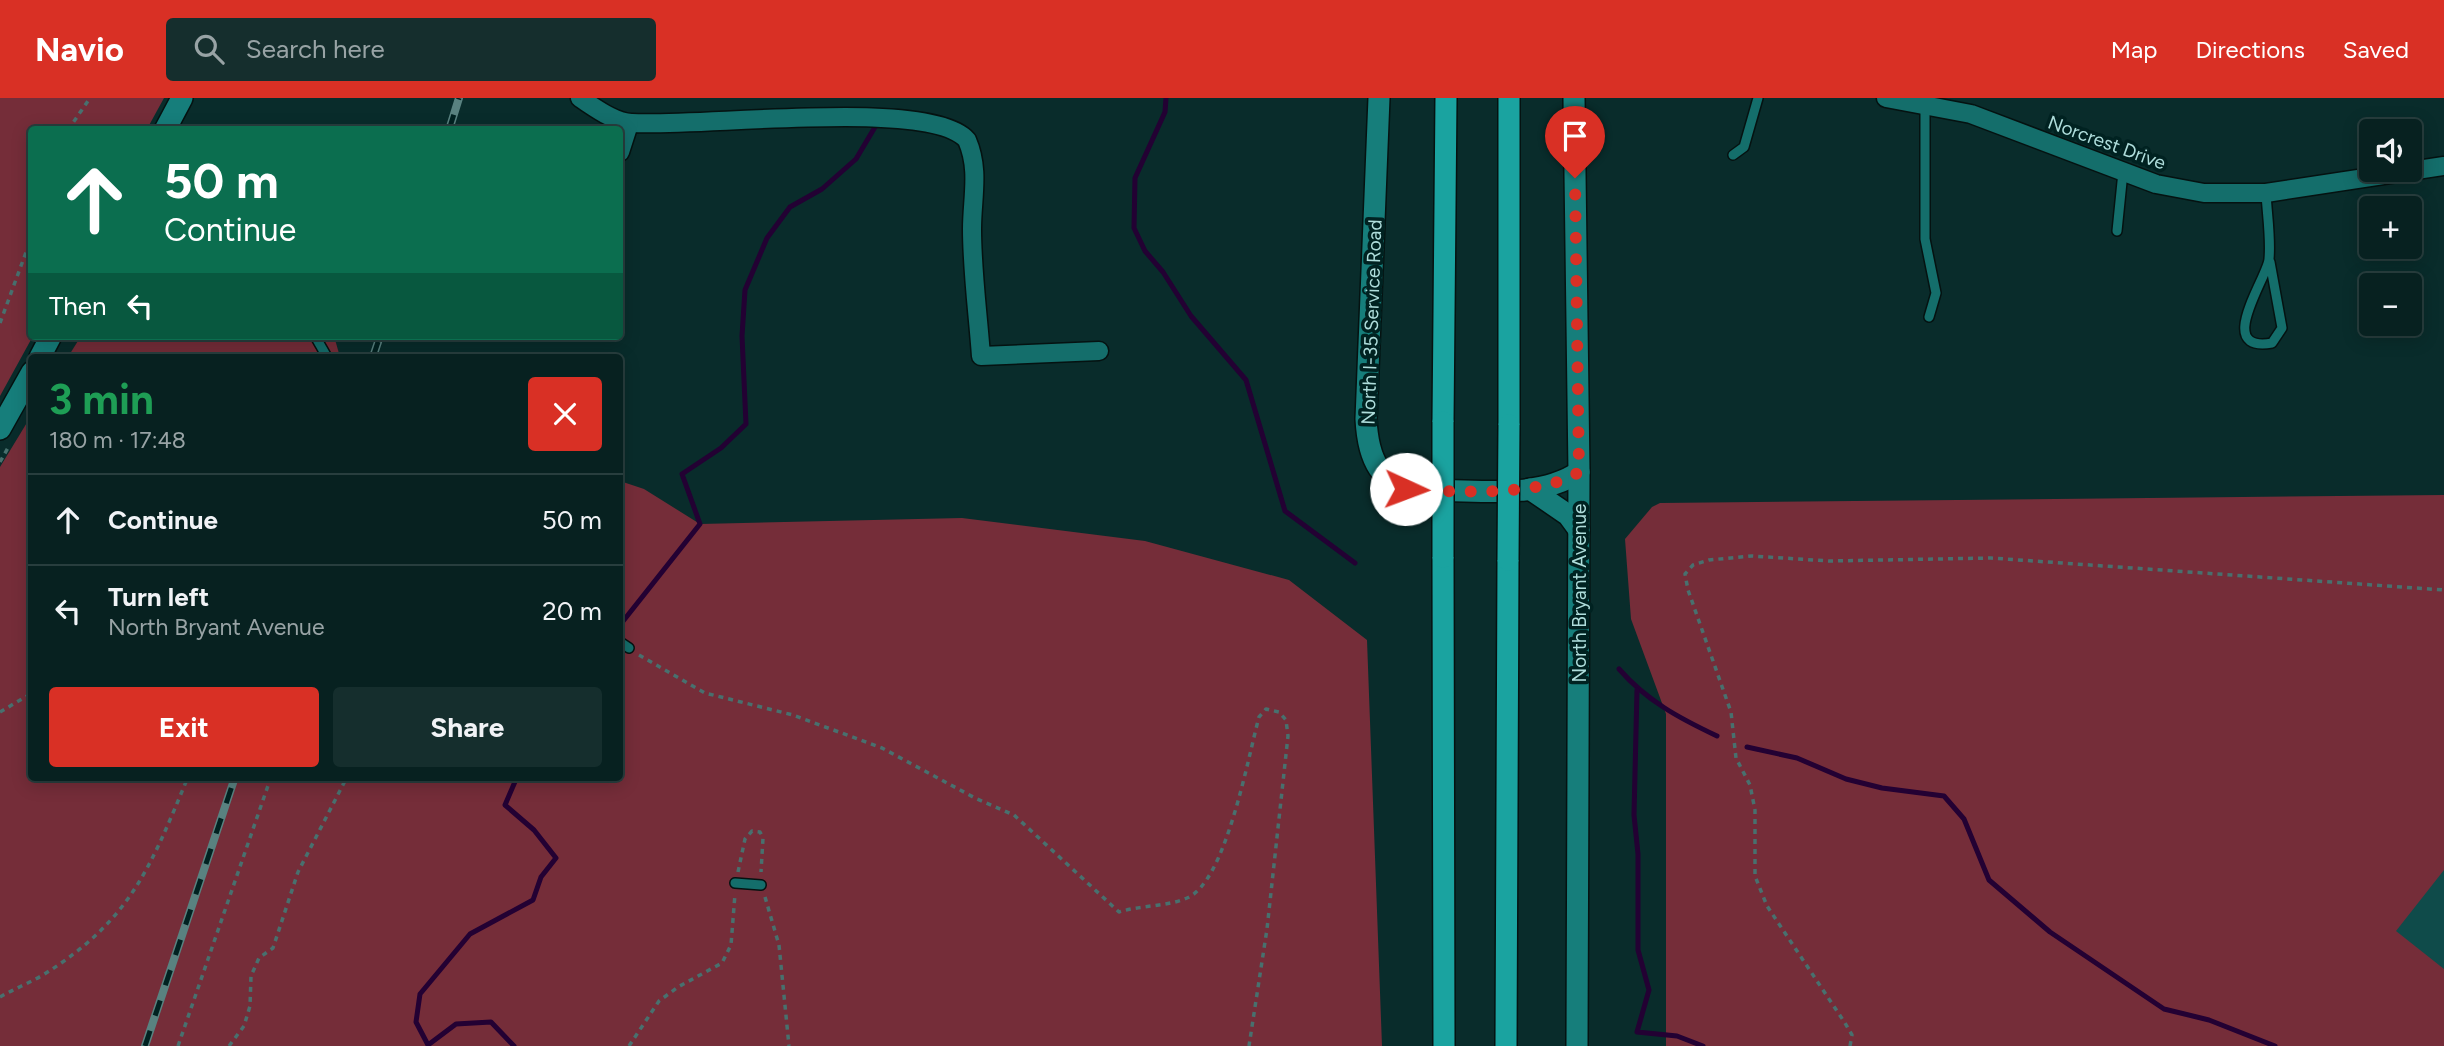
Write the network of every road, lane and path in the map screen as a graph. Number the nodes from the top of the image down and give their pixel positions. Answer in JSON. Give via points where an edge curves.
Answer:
{"nodes":[{"id":1,"x":90,"y":98,"type":"edge"},
{"id":2,"x":182,"y":98,"type":"edge"},
{"id":3,"x":580,"y":98,"type":"edge"},
{"id":4,"x":1379,"y":98,"type":"edge"},
{"id":5,"x":1446,"y":98,"type":"edge"},
{"id":6,"x":1509,"y":98,"type":"edge"},
{"id":7,"x":1574,"y":98,"type":"edge"},
{"id":8,"x":1758,"y":98,"type":"edge"},
{"id":9,"x":1886,"y":98,"type":"edge"},
{"id":10,"x":854,"y":99,"type":"edge"},
{"id":11,"x":906,"y":100,"type":"dead end"},
{"id":12,"x":1925,"y":106,"type":"junction"},
{"id":13,"x":629,"y":124,"type":"junction"},
{"id":14,"x":71,"y":126,"type":"edge"},
{"id":15,"x":167,"y":126,"type":"edge"},
{"id":16,"x":623,"y":143,"type":"edge"},
{"id":17,"x":1733,"y":155,"type":"dead end"},
{"id":18,"x":2444,"y":166,"type":"edge"},
{"id":19,"x":2123,"y":172,"type":"junction"},
{"id":20,"x":2266,"y":192,"type":"junction"},
{"id":21,"x":2117,"y":231,"type":"dead end"},
{"id":22,"x":28,"y":247,"type":"edge"},
{"id":23,"x":2270,"y":262,"type":"junction"},
{"id":24,"x":1929,"y":317,"type":"dead end"},
{"id":25,"x":0,"y":323,"type":"edge"},
{"id":26,"x":1099,"y":351,"type":"dead end"},
{"id":27,"x":28,"y":379,"type":"edge"},
{"id":28,"x":0,"y":429,"type":"edge"},
{"id":29,"x":1579,"y":472,"type":"junction"},
{"id":30,"x":1530,"y":489,"type":"junction"},
{"id":31,"x":1579,"y":530,"type":"junction"},
{"id":32,"x":2444,"y":590,"type":"edge"},
{"id":33,"x":623,"y":644,"type":"edge"},
{"id":34,"x":629,"y":648,"type":"joint"},
{"id":35,"x":28,"y":695,"type":"edge"},
{"id":36,"x":0,"y":712,"type":"edge"},
{"id":37,"x":186,"y":781,"type":"edge"},
{"id":38,"x":270,"y":781,"type":"edge"},
{"id":39,"x":345,"y":781,"type":"edge"},
{"id":40,"x":735,"y":883,"type":"junction"},
{"id":41,"x":761,"y":885,"type":"junction"},
{"id":42,"x":0,"y":997,"type":"edge"},
{"id":43,"x":178,"y":1046,"type":"edge"},
{"id":44,"x":229,"y":1046,"type":"edge"},
{"id":45,"x":629,"y":1046,"type":"edge"},
{"id":46,"x":789,"y":1046,"type":"edge"},
{"id":47,"x":1249,"y":1046,"type":"edge"},
{"id":48,"x":1444,"y":1046,"type":"edge"},
{"id":49,"x":1506,"y":1046,"type":"edge"},
{"id":50,"x":1577,"y":1046,"type":"edge"},
{"id":51,"x":1850,"y":1046,"type":"edge"}],
"edges":[{"from":1,"to":14,"type":"path"},
{"from":2,"to":15,"type":"main road"},
{"from":3,"to":13,"type":"street"},
{"from":4,"to":30,"type":"main road","name":"North I-35 Service Road","via":[[1366,419],[1370,452],[1382,473],[1406,489]]},
{"from":5,"to":48,"type":"highway","bridge":true},
{"from":6,"to":49,"type":"highway","bridge":true},
{"from":7,"to":29,"type":"main road","name":"North Bryant Avenue"},
{"from":8,"to":17,"type":"lane","via":[[1744,147]]},
{"from":9,"to":12,"type":"street","name":"Norcrest Drive"},
{"from":10,"to":13,"type":"street"},
{"from":11,"to":26,"type":"street","via":[[933,109],[965,137],[973,159],[972,228],[981,356]]},
{"from":12,"to":19,"type":"street","name":"Norcrest Drive","via":[[1971,114]]},
{"from":12,"to":24,"type":"lane","via":[[1925,239],[1936,293]]},
{"from":13,"to":16,"type":"street"},
{"from":18,"to":20,"type":"street","name":"Norcrest Drive"},
{"from":19,"to":20,"type":"street","name":"Norcrest Drive","via":[[2204,193]]},
{"from":19,"to":21,"type":"lane"},
{"from":20,"to":23,"type":"lane"},
{"from":22,"to":25,"type":"path"},
{"from":23,"to":23,"type":"lane","via":[[2244,324],[2246,335],[2263,345],[2272,343],[2282,328]]},
{"from":27,"to":28,"type":"main road"},
{"from":29,"to":30,"type":"main road","name":"North I-35 Service Road","via":[[1564,482]]},
{"from":29,"to":31,"type":"main road","name":"North Bryant Avenue"},
{"from":30,"to":31,"type":"main road","via":[[1567,515]]},
{"from":31,"to":50,"type":"main road","name":"North Bryant Avenue"},
{"from":32,"to":51,"type":"path","via":[[1992,558],[1829,561],[1752,556],[1693,565],[1685,575],[1688,590],[1731,712],[1733,749],[1755,810],[1755,876],[1767,906],[1852,1035]]},
{"from":33,"to":34,"type":"lane"},
{"from":34,"to":47,"type":"path","via":[[705,693],[793,715],[882,748],[1014,816],[1119,912],[1188,898],[1205,886],[1226,841],[1259,717],[1266,709],[1279,712],[1286,720],[1288,736]]},
{"from":35,"to":36,"type":"path"},
{"from":37,"to":42,"type":"path","via":[[154,860],[131,898],[68,958]]},
{"from":38,"to":43,"type":"path"},
{"from":39,"to":44,"type":"path","via":[[298,872],[273,948],[259,958],[251,976],[244,1026]]},
{"from":40,"to":41,"type":"lane"},
{"from":40,"to":41,"type":"path","via":[[752,831],[763,838]]},
{"from":40,"to":45,"type":"path","via":[[731,944],[722,963],[659,1001]]},
{"from":41,"to":46,"type":"path","via":[[779,945]]}]}
